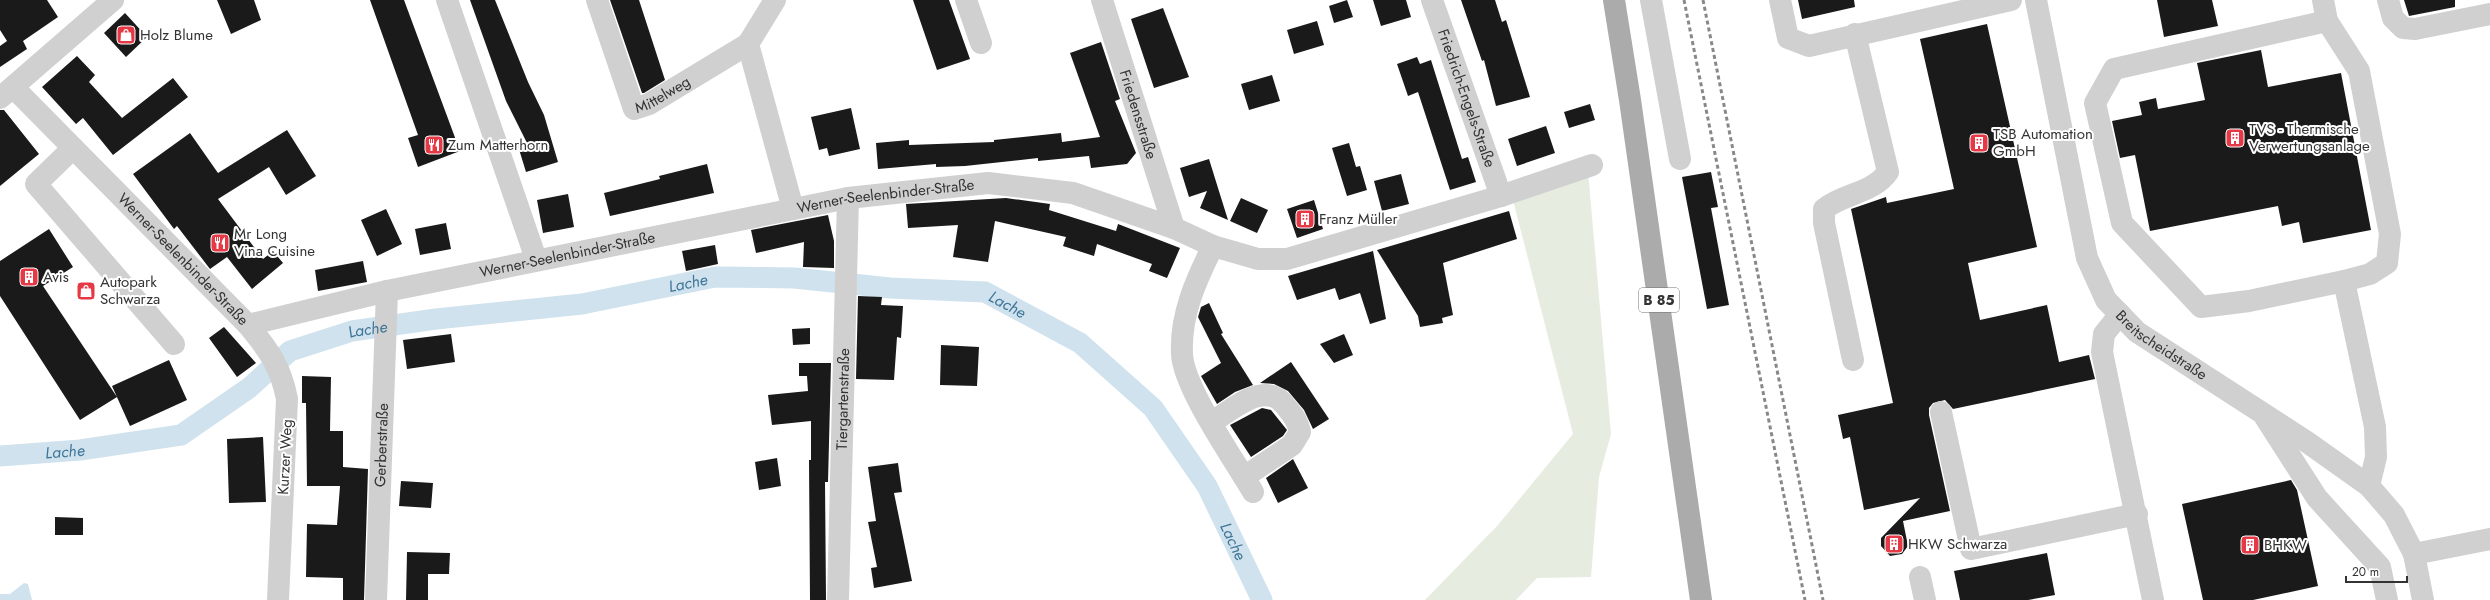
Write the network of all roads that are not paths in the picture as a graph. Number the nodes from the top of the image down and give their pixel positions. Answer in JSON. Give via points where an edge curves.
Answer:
{"nodes":[{"id":1,"x":113,"y":0,"type":"edge"},
{"id":2,"x":447,"y":0,"type":"edge"},
{"id":3,"x":597,"y":0,"type":"edge"},
{"id":4,"x":775,"y":0,"type":"edge"},
{"id":5,"x":966,"y":0,"type":"edge"},
{"id":6,"x":1102,"y":0,"type":"edge"},
{"id":7,"x":1432,"y":0,"type":"edge"},
{"id":8,"x":1614,"y":0,"type":"edge"},
{"id":9,"x":1651,"y":0,"type":"edge"},
{"id":10,"x":1780,"y":0,"type":"edge"},
{"id":11,"x":2011,"y":0,"type":"edge"},
{"id":12,"x":2036,"y":0,"type":"edge"},
{"id":13,"x":2388,"y":0,"type":"edge"},
{"id":14,"x":2325,"y":10,"type":"edge"},
{"id":15,"x":2490,"y":14,"type":"edge"},
{"id":16,"x":1855,"y":34,"type":"junction"},
{"id":17,"x":980,"y":42,"type":"dead end"},
{"id":18,"x":748,"y":44,"type":"junction"},
{"id":19,"x":7,"y":92,"type":"edge"},
{"id":20,"x":73,"y":148,"type":"junction"},
{"id":21,"x":1680,"y":159,"type":"dead end"},
{"id":22,"x":1592,"y":165,"type":"dead end"},
{"id":23,"x":1501,"y":196,"type":"junction"},
{"id":24,"x":848,"y":198,"type":"junction"},
{"id":25,"x":793,"y":208,"type":"junction"},
{"id":26,"x":1174,"y":228,"type":"junction"},
{"id":27,"x":1213,"y":246,"type":"junction"},
{"id":28,"x":536,"y":259,"type":"junction"},
{"id":29,"x":2344,"y":281,"type":"junction"},
{"id":30,"x":387,"y":300,"type":"junction"},
{"id":31,"x":2120,"y":314,"type":"junction"},
{"id":32,"x":248,"y":325,"type":"junction"},
{"id":33,"x":174,"y":344,"type":"dead end"},
{"id":34,"x":1853,"y":360,"type":"dead end"},
{"id":35,"x":1941,"y":412,"type":"dead end"},
{"id":36,"x":2263,"y":414,"type":"junction"},
{"id":37,"x":1212,"y":422,"type":"junction"},
{"id":38,"x":2369,"y":486,"type":"junction"},
{"id":39,"x":2137,"y":514,"type":"junction"},
{"id":40,"x":2490,"y":539,"type":"edge"},
{"id":41,"x":2414,"y":554,"type":"junction"},
{"id":42,"x":1920,"y":577,"type":"dead end"},
{"id":43,"x":278,"y":600,"type":"edge"},
{"id":44,"x":376,"y":600,"type":"edge"},
{"id":45,"x":838,"y":600,"type":"edge"},
{"id":46,"x":1701,"y":600,"type":"edge"},
{"id":47,"x":1925,"y":600,"type":"edge"},
{"id":48,"x":2153,"y":600,"type":"edge"},
{"id":49,"x":2387,"y":600,"type":"edge"},
{"id":50,"x":2423,"y":600,"type":"edge"}],
"edges":[{"from":1,"to":19,"type":"street"},
{"from":2,"to":28,"type":"street"},
{"from":3,"to":18,"type":"street","name":"Mittelweg","via":[[634,109],[649,104]]},
{"from":4,"to":18,"type":"street","name":"Mittelweg"},
{"from":5,"to":17,"type":"street"},
{"from":6,"to":26,"type":"street","name":"Friedensstraße"},
{"from":7,"to":23,"type":"street","name":"Friedrich-Engels-Straße"},
{"from":8,"to":46,"type":"main road","number":"B 85"},
{"from":9,"to":21,"type":"street"},
{"from":10,"to":16,"type":"street","via":[[1788,38],[1809,46]]},
{"from":11,"to":16,"type":"street"},
{"from":12,"to":31,"type":"street","name":"Breitscheidstraße","via":[[2087,258],[2106,300]]},
{"from":13,"to":15,"type":"street","via":[[2393,18],[2403,28]]},
{"from":14,"to":29,"type":"street","via":[[2359,71],[2390,234],[2386,264],[2370,274]]},
{"from":14,"to":29,"type":"street","via":[[2114,69],[2095,102],[2122,223],[2201,307],[2249,301]]},
{"from":16,"to":34,"type":"street","via":[[1888,172],[1882,181],[1870,188],[1833,201],[1824,209],[1824,223]]},
{"from":18,"to":25,"type":"street"},
{"from":19,"to":20,"type":"street","name":"Werner-Seelenbinder-Straße"},
{"from":20,"to":32,"type":"street","name":"Werner-Seelenbinder-Straße"},
{"from":20,"to":33,"type":"street","via":[[36,184]]},
{"from":22,"to":23,"type":"street","name":"Werner-Seelenbinder-Straße"},
{"from":23,"to":27,"type":"street","name":"Werner-Seelenbinder-Straße","via":[[1287,259],[1258,259]]},
{"from":24,"to":25,"type":"street","name":"Werner-Seelenbinder-Straße"},
{"from":24,"to":26,"type":"street","name":"Werner-Seelenbinder-Straße","via":[[988,184],[1073,193]]},
{"from":24,"to":45,"type":"street","name":"Tiergartenstraße"},
{"from":25,"to":28,"type":"street","name":"Werner-Seelenbinder-Straße"},
{"from":26,"to":27,"type":"street","name":"Werner-Seelenbinder-Straße"},
{"from":27,"to":37,"type":"street","via":[[1195,282],[1187,307],[1182,354],[1191,386]]},
{"from":28,"to":30,"type":"street","name":"Werner-Seelenbinder-Straße"},
{"from":29,"to":38,"type":"street","via":[[2375,427],[2376,457]]},
{"from":30,"to":32,"type":"street","name":"Werner-Seelenbinder-Straße"},
{"from":30,"to":44,"type":"street","name":"Gerberstraße"},
{"from":31,"to":36,"type":"street","name":"Breitscheidstraße","via":[[2137,332]]},
{"from":31,"to":39,"type":"street","via":[[2104,334],[2102,352]]},
{"from":32,"to":43,"type":"street","name":"Kurzer Weg","via":[[283,376],[287,399]]},
{"from":35,"to":39,"type":"street","via":[[1972,549]]},
{"from":36,"to":38,"type":"street","name":"Breitscheidstraße"},
{"from":36,"to":49,"type":"street","via":[[2316,498],[2380,567]]},
{"from":37,"to":37,"type":"street","via":[[1248,484],[1292,445],[1300,432],[1298,422],[1281,398],[1264,394],[1252,398]]},
{"from":38,"to":41,"type":"street","name":"Breitscheidstraße","via":[[2394,515]]},
{"from":39,"to":48,"type":"street"},
{"from":40,"to":41,"type":"street"},
{"from":41,"to":50,"type":"street","name":"Breitscheidstraße"},
{"from":42,"to":47,"type":"street"}]}
